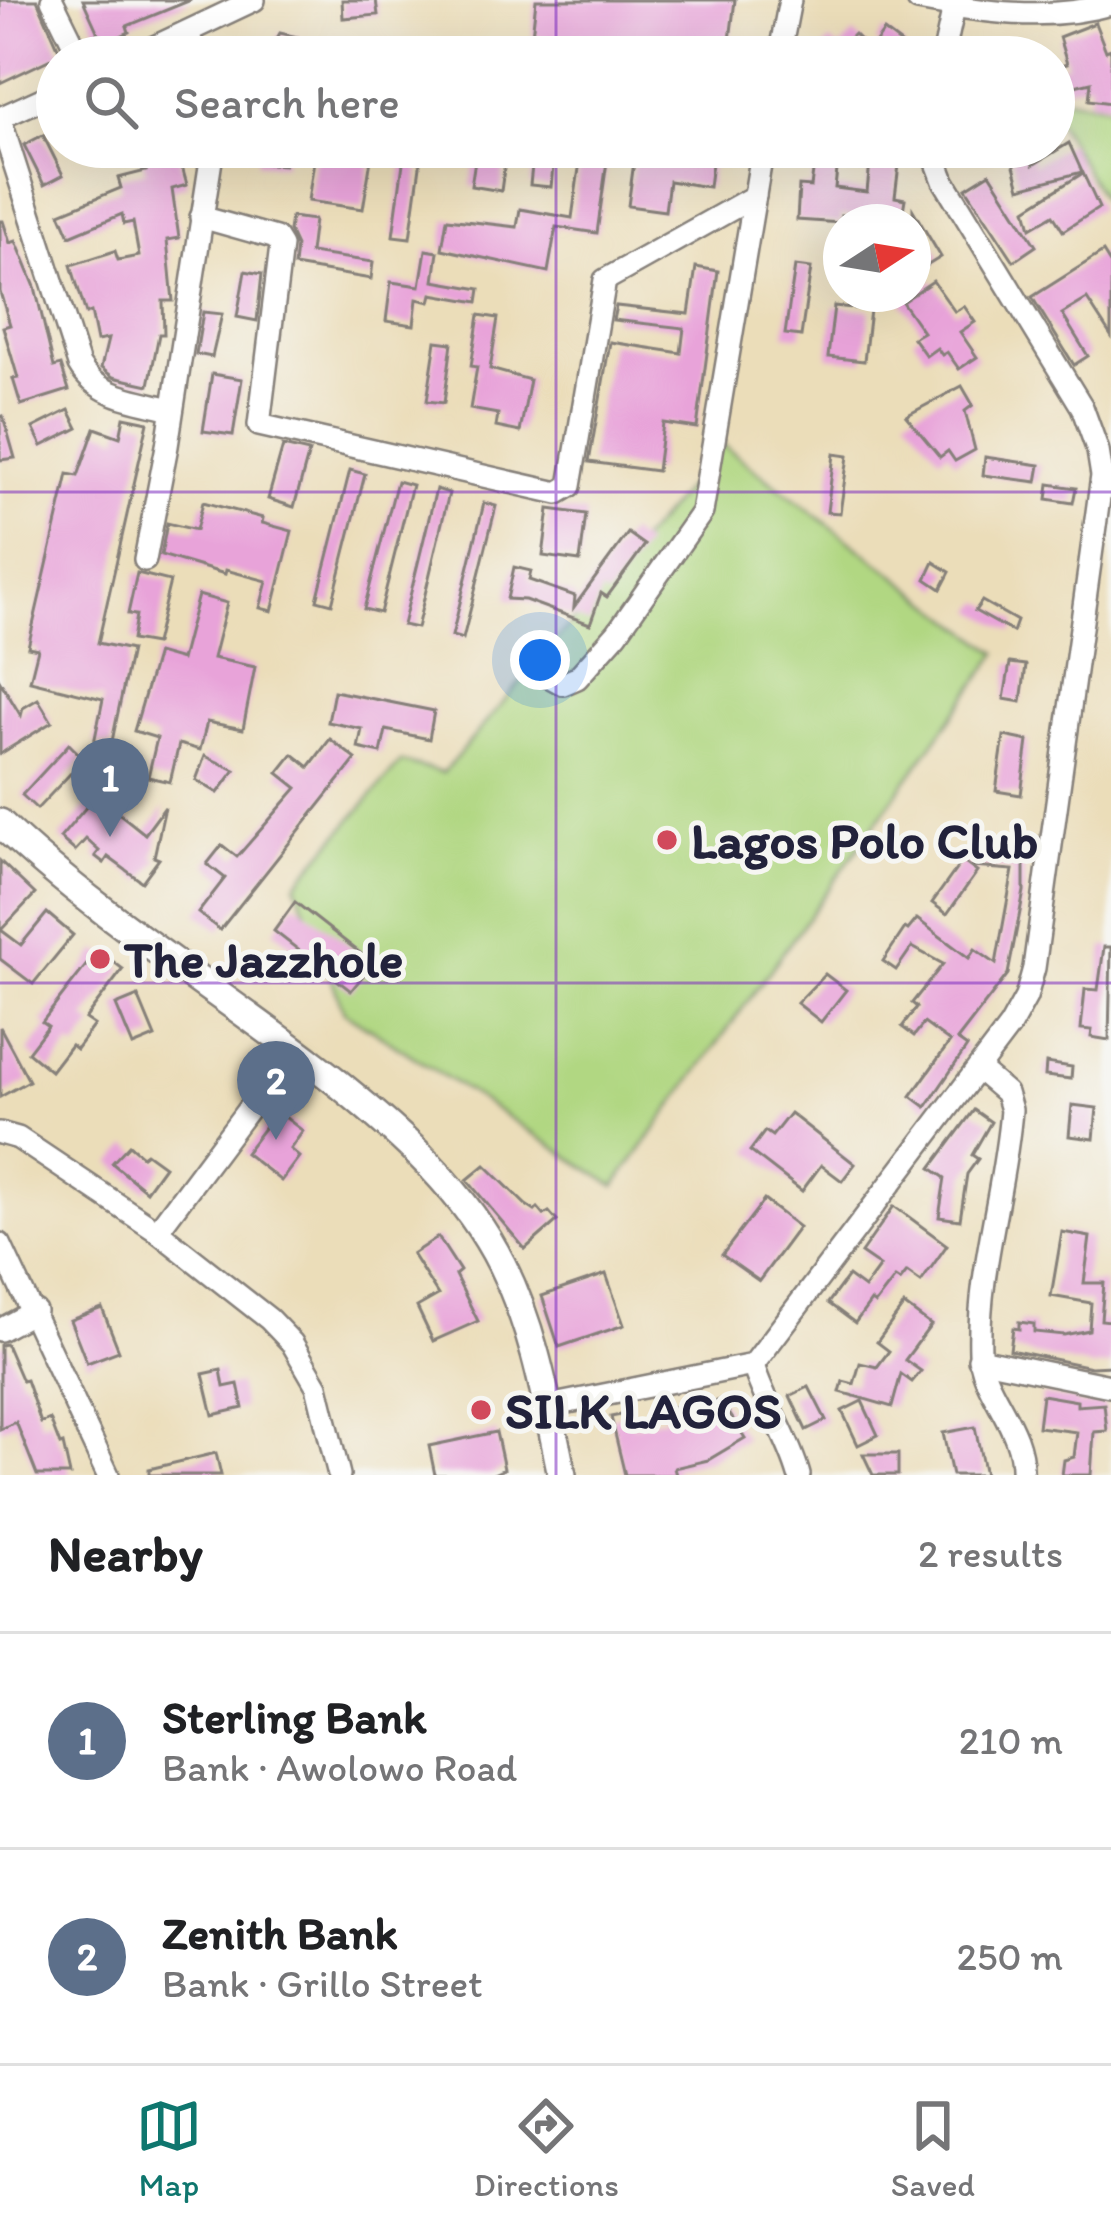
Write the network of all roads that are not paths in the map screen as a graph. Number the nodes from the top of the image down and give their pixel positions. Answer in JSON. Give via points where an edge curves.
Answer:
{"nodes":[{"id":1,"x":52,"y":0,"type":"edge"},
{"id":2,"x":254,"y":0,"type":"edge"},
{"id":3,"x":790,"y":0,"type":"edge"},
{"id":4,"x":918,"y":0,"type":"edge"},
{"id":5,"x":1111,"y":4,"type":"edge"},
{"id":6,"x":954,"y":7,"type":"junction"},
{"id":7,"x":188,"y":32,"type":"junction"},
{"id":8,"x":70,"y":36,"type":"edge"},
{"id":9,"x":179,"y":36,"type":"edge"},
{"id":10,"x":189,"y":36,"type":"edge"},
{"id":11,"x":783,"y":36,"type":"edge"},
{"id":12,"x":948,"y":36,"type":"edge"},
{"id":13,"x":36,"y":102,"type":"edge"},
{"id":14,"x":0,"y":118,"type":"edge"},
{"id":15,"x":209,"y":168,"type":"edge"},
{"id":16,"x":760,"y":168,"type":"edge"},
{"id":17,"x":939,"y":168,"type":"edge"},
{"id":18,"x":755,"y":196,"type":"junction"},
{"id":19,"x":201,"y":217,"type":"junction"},
{"id":20,"x":172,"y":409,"type":"junction"},
{"id":21,"x":145,"y":560,"type":"dead end"},
{"id":22,"x":530,"y":666,"type":"dead end"},
{"id":23,"x":0,"y":823,"type":"edge"},
{"id":24,"x":0,"y":845,"type":"edge"},
{"id":25,"x":289,"y":1055,"type":"junction"},
{"id":26,"x":978,"y":1069,"type":"junction"},
{"id":27,"x":0,"y":1133,"type":"edge"},
{"id":28,"x":157,"y":1231,"type":"junction"},
{"id":29,"x":0,"y":1244,"type":"edge"},
{"id":30,"x":34,"y":1311,"type":"junction"},
{"id":31,"x":0,"y":1330,"type":"edge"},
{"id":32,"x":980,"y":1359,"type":"junction"},
{"id":33,"x":753,"y":1365,"type":"junction"},
{"id":34,"x":1110,"y":1386,"type":"edge"},
{"id":35,"x":541,"y":1408,"type":"junction"},
{"id":36,"x":108,"y":1475,"type":"edge"},
{"id":37,"x":339,"y":1475,"type":"edge"},
{"id":38,"x":547,"y":1475,"type":"edge"},
{"id":39,"x":562,"y":1475,"type":"edge"},
{"id":40,"x":799,"y":1475,"type":"edge"},
{"id":41,"x":1022,"y":1475,"type":"edge"}],
"edges":[{"from":1,"to":8,"type":"street"},
{"from":2,"to":7,"type":"street"},
{"from":3,"to":11,"type":"street"},
{"from":4,"to":6,"type":"street"},
{"from":5,"to":6,"type":"street","via":[[1054,14]]},
{"from":6,"to":12,"type":"street"},
{"from":7,"to":9,"type":"street"},
{"from":7,"to":10,"type":"street"},
{"from":13,"to":14,"type":"street"},
{"from":14,"to":20,"type":"street","via":[[79,365],[100,390]]},
{"from":15,"to":19,"type":"street"},
{"from":16,"to":18,"type":"street"},
{"from":17,"to":26,"type":"street","via":[[1082,407],[1102,476],[1034,968],[1010,1026]]},
{"from":18,"to":19,"type":"street","via":[[605,280],[570,486],[558,493],[259,424],[281,247],[276,238]]},
{"from":18,"to":22,"type":"street","via":[[702,512],[577,678],[562,684]]},
{"from":19,"to":20,"type":"street"},
{"from":20,"to":21,"type":"street"},
{"from":23,"to":25,"type":"main road"},
{"from":24,"to":25,"type":"main road"},
{"from":25,"to":28,"type":"street"},
{"from":25,"to":35,"type":"main road","via":[[389,1125],[468,1211],[516,1297]]},
{"from":26,"to":32,"type":"street","via":[[1006,1093],[1010,1110]]},
{"from":26,"to":33,"type":"street"},
{"from":27,"to":28,"type":"street"},
{"from":28,"to":37,"type":"street","via":[[292,1343],[316,1386]]},
{"from":29,"to":30,"type":"street"},
{"from":30,"to":31,"type":"street"},
{"from":30,"to":36,"type":"street"},
{"from":32,"to":34,"type":"street"},
{"from":32,"to":41,"type":"street","via":[[1020,1445]]},
{"from":33,"to":35,"type":"street"},
{"from":33,"to":40,"type":"street"},
{"from":35,"to":38,"type":"main road"},
{"from":35,"to":39,"type":"main road"}]}
